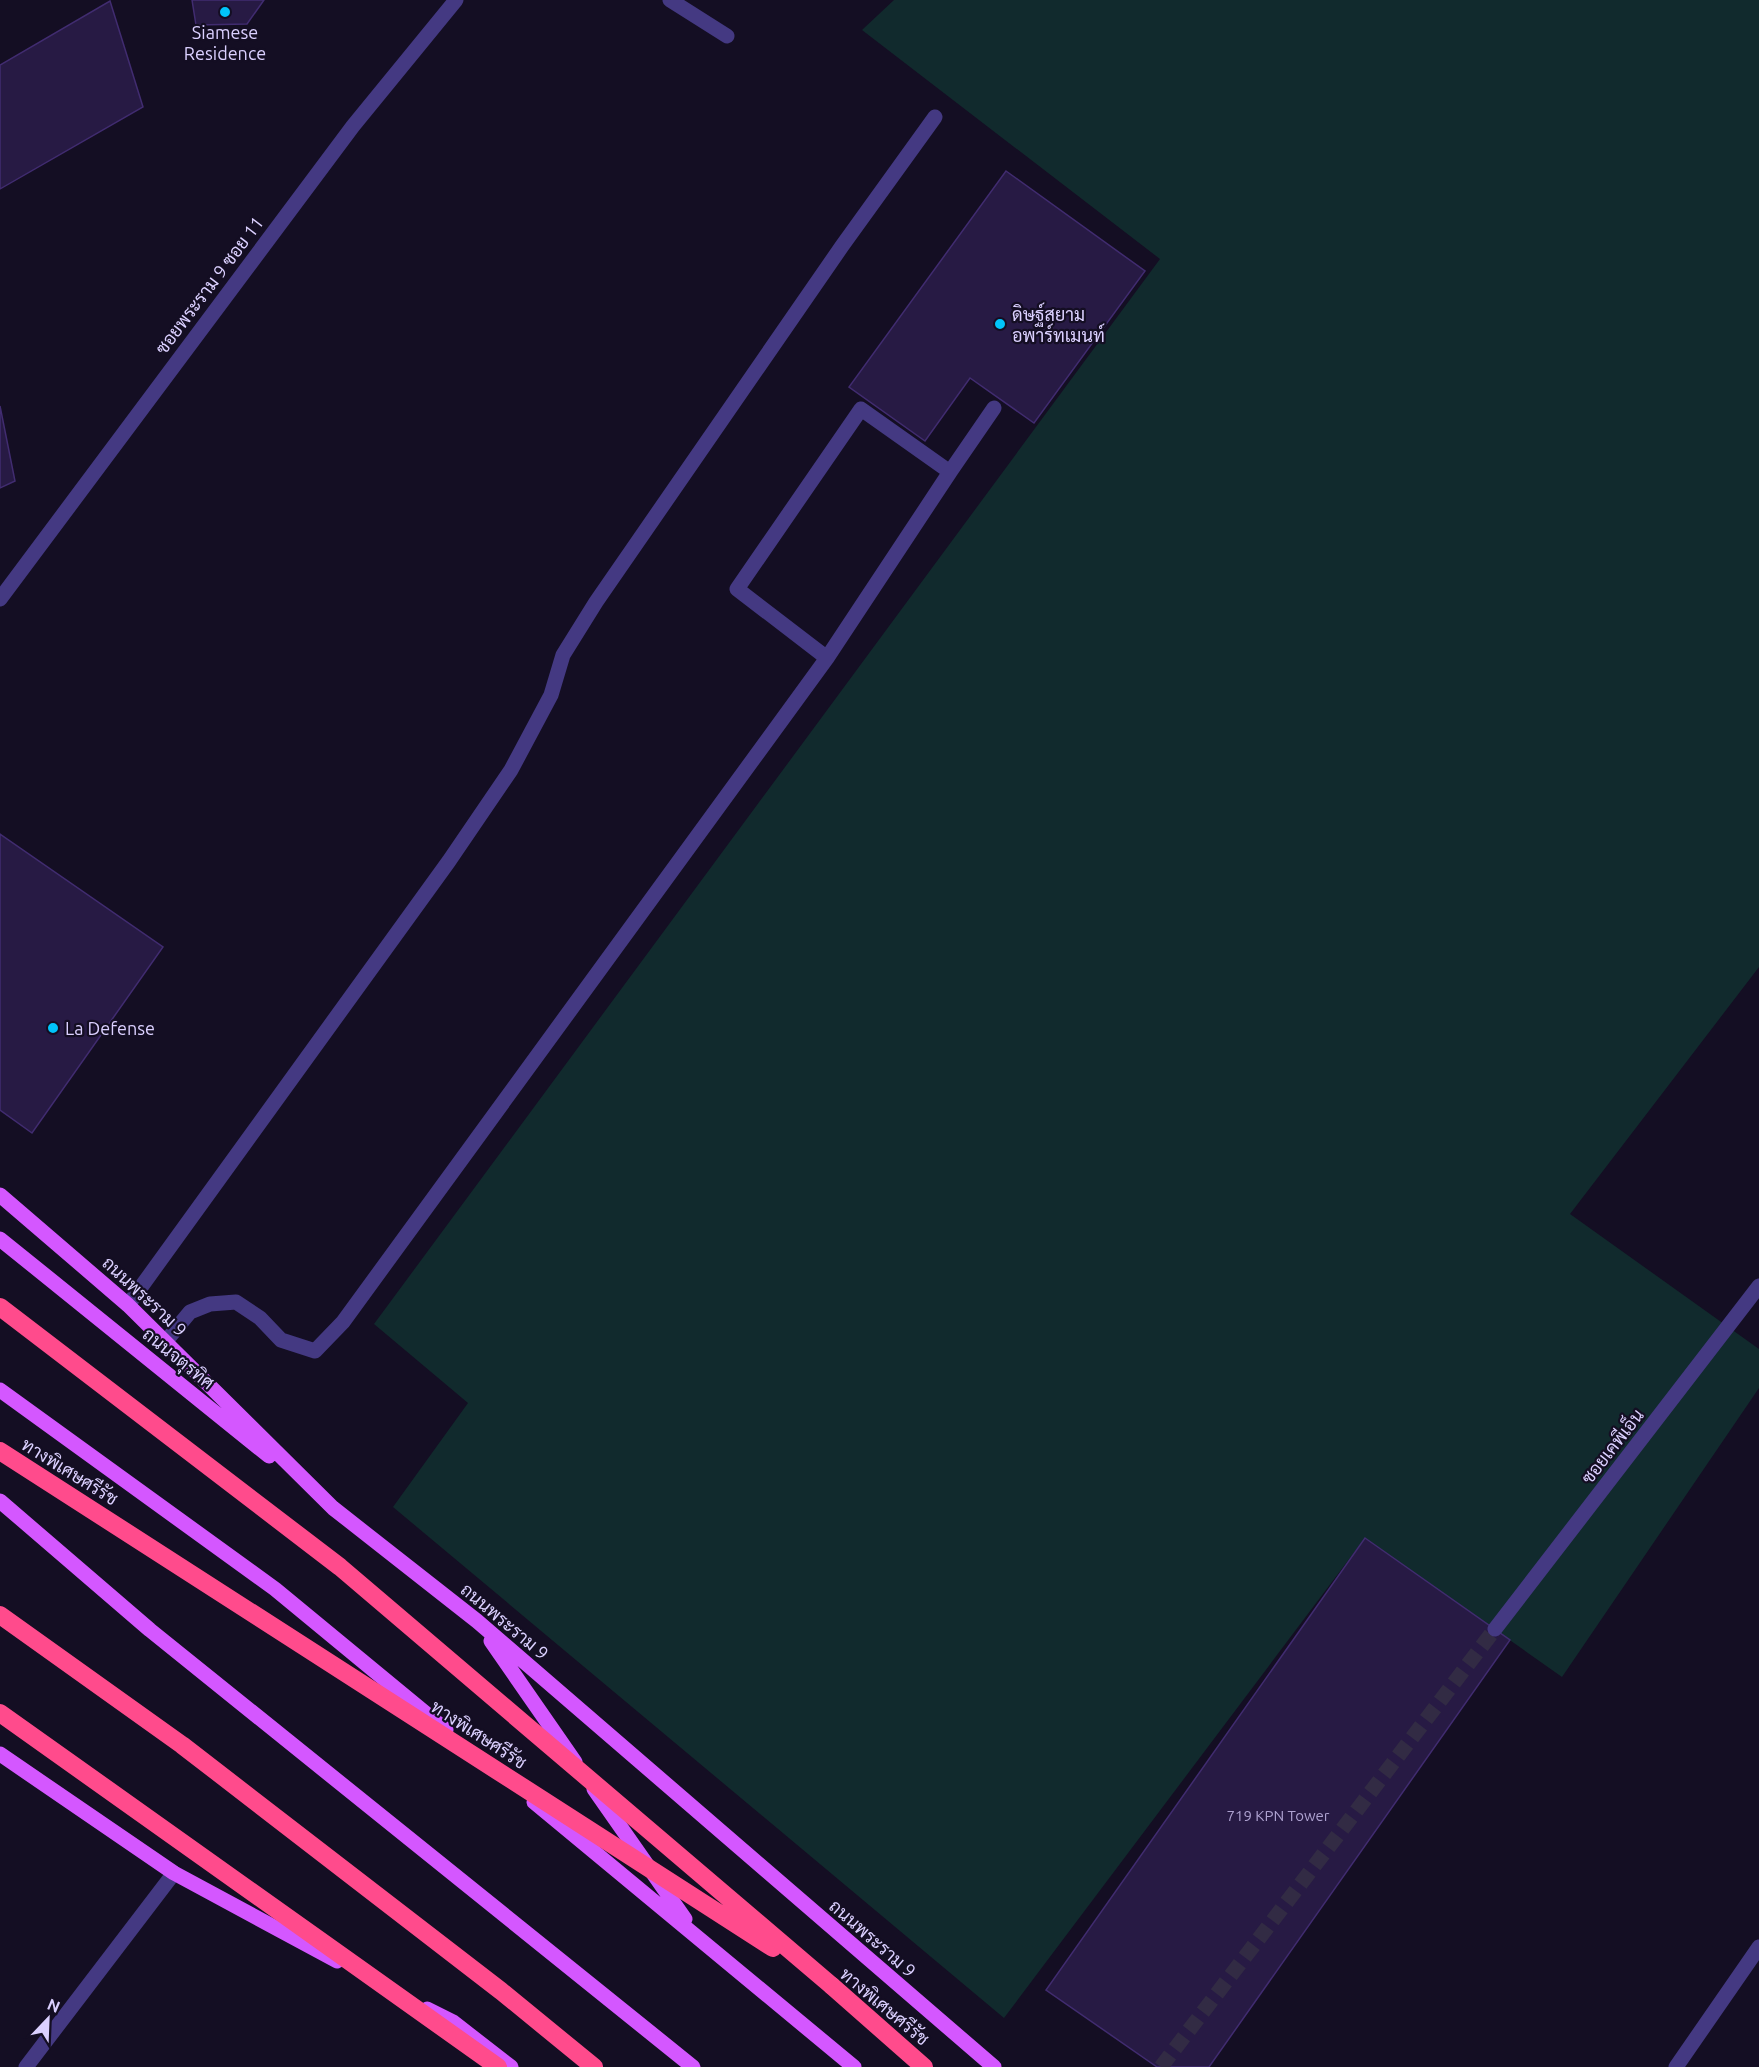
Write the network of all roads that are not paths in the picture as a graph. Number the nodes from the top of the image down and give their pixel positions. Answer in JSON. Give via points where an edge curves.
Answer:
{"nodes":[{"id":1,"x":456,"y":0,"type":"edge"},
{"id":2,"x":670,"y":0,"type":"edge"},
{"id":3,"x":728,"y":36,"type":"dead end"},
{"id":4,"x":935,"y":117,"type":"dead end"},
{"id":5,"x":994,"y":408,"type":"dead end"},
{"id":6,"x":950,"y":472,"type":"junction"},
{"id":7,"x":0,"y":599,"type":"edge"},
{"id":8,"x":827,"y":658,"type":"junction"},
{"id":9,"x":0,"y":1195,"type":"edge"},
{"id":10,"x":0,"y":1239,"type":"edge"},
{"id":11,"x":1759,"y":1286,"type":"edge"},
{"id":12,"x":128,"y":1305,"type":"junction"},
{"id":13,"x":0,"y":1307,"type":"edge"},
{"id":14,"x":166,"y":1341,"type":"junction"},
{"id":15,"x":0,"y":1390,"type":"edge"},
{"id":16,"x":0,"y":1451,"type":"edge"},
{"id":17,"x":0,"y":1501,"type":"edge"},
{"id":18,"x":333,"y":1508,"type":"junction"},
{"id":19,"x":0,"y":1615,"type":"edge"},
{"id":20,"x":477,"y":1622,"type":"junction"},
{"id":21,"x":1495,"y":1629,"type":"tunnel mouth"},
{"id":22,"x":0,"y":1713,"type":"edge"},
{"id":23,"x":0,"y":1754,"type":"edge"},
{"id":24,"x":174,"y":1874,"type":"junction"},
{"id":25,"x":696,"y":1935,"type":"junction"},
{"id":26,"x":1759,"y":1947,"type":"edge"},
{"id":27,"x":832,"y":1986,"type":"junction"},
{"id":28,"x":26,"y":2067,"type":"edge"},
{"id":29,"x":498,"y":2067,"type":"edge"},
{"id":30,"x":511,"y":2067,"type":"edge"},
{"id":31,"x":594,"y":2067,"type":"edge"},
{"id":32,"x":693,"y":2067,"type":"edge"},
{"id":33,"x":854,"y":2067,"type":"edge"},
{"id":34,"x":924,"y":2067,"type":"edge"},
{"id":35,"x":994,"y":2067,"type":"edge"},
{"id":36,"x":1676,"y":2067,"type":"edge"}],
"edges":[{"from":1,"to":7,"type":"street","name":"ซอยพระราม 9 ซอย 11","via":[[353,126]]},
{"from":2,"to":3,"type":"street"},
{"from":4,"to":12,"type":"street","via":[[596,602],[563,655],[551,695],[512,770]]},
{"from":5,"to":6,"type":"street"},
{"from":6,"to":8,"type":"street"},
{"from":6,"to":8,"type":"street","via":[[861,410],[737,589]]},
{"from":8,"to":14,"type":"street","via":[[343,1322],[315,1351],[281,1340],[260,1318],[236,1302],[210,1304],[190,1312]]},
{"from":9,"to":12,"type":"main road","name":"ถนนพระราม 9"},
{"from":10,"to":18,"type":"main road","name":"ถนนจตุรทิศ"},
{"from":11,"to":21,"type":"street","name":"ซอยเคพีเอ็น"},
{"from":12,"to":14,"type":"main road","name":"ถนนพระราม 9"},
{"from":13,"to":27,"type":"highway","bridge":true,"via":[[340,1567]]},
{"from":14,"to":18,"type":"main road","name":"ถนนพระราม 9"},
{"from":15,"to":25,"type":"main road","via":[[275,1589]]},
{"from":16,"to":27,"type":"highway","name":"ทางพิเศษศรีรัช","bridge":true},
{"from":17,"to":32,"type":"main road","via":[[150,1630]]},
{"from":18,"to":20,"type":"main road","name":"ถนนพระราม 9"},
{"from":19,"to":31,"type":"highway","via":[[182,1745]]},
{"from":20,"to":25,"type":"main road"},
{"from":20,"to":35,"type":"main road","name":"ถนนพระราม 9"},
{"from":22,"to":29,"type":"highway","bridge":true},
{"from":23,"to":24,"type":"main road"},
{"from":24,"to":28,"type":"street"},
{"from":24,"to":30,"type":"main road","via":[[453,2022]]},
{"from":25,"to":33,"type":"main road"},
{"from":26,"to":36,"type":"street"},
{"from":27,"to":34,"type":"highway","name":"ทางพิเศษศรีรัช"}]}
